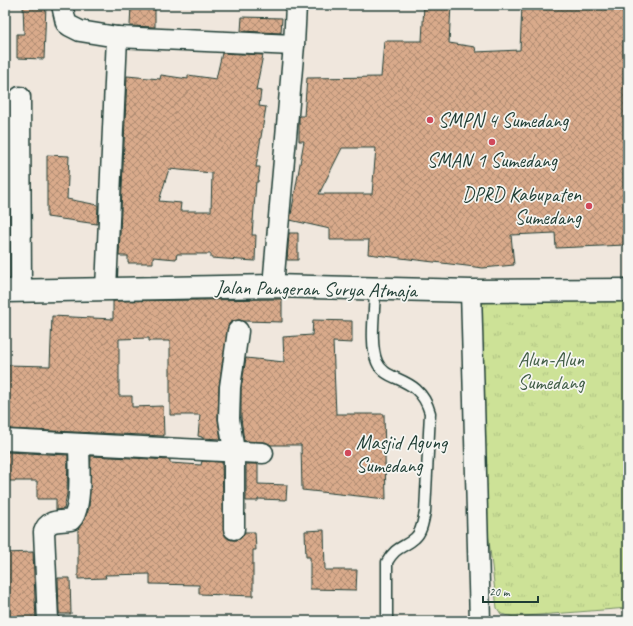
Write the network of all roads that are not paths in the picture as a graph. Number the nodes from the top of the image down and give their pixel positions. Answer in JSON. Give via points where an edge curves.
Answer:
{"nodes":[{"id":1,"x":62,"y":5,"type":"edge"},
{"id":2,"x":296,"y":5,"type":"edge"},
{"id":3,"x":117,"y":37,"type":"junction"},
{"id":4,"x":294,"y":45,"type":"junction"},
{"id":5,"x":20,"y":97,"type":"dead end"},
{"id":6,"x":273,"y":286,"type":"junction"},
{"id":7,"x":106,"y":289,"type":"junction"},
{"id":8,"x":375,"y":289,"type":"junction"},
{"id":9,"x":628,"y":290,"type":"edge"},
{"id":10,"x":13,"y":291,"type":"edge"},
{"id":11,"x":470,"y":291,"type":"junction"},
{"id":12,"x":238,"y":331,"type":"dead end"},
{"id":13,"x":5,"y":440,"type":"edge"},
{"id":14,"x":79,"y":444,"type":"junction"},
{"id":15,"x":234,"y":451,"type":"junction"},
{"id":16,"x":264,"y":453,"type":"dead end"},
{"id":17,"x":234,"y":529,"type":"dead end"},
{"id":18,"x":48,"y":621,"type":"edge"},
{"id":19,"x":387,"y":621,"type":"edge"},
{"id":20,"x":480,"y":621,"type":"edge"}],
"edges":[{"from":1,"to":3,"type":"street","via":[[66,23],[70,26],[80,31]]},
{"from":2,"to":4,"type":"street"},
{"from":3,"to":4,"type":"street"},
{"from":3,"to":7,"type":"street"},
{"from":4,"to":6,"type":"street"},
{"from":5,"to":10,"type":"street"},
{"from":6,"to":7,"type":"street","name":"Jalan Pangeran Surya Atmaja"},
{"from":6,"to":8,"type":"street","name":"Jalan Pangeran Surya Atmaja"},
{"from":7,"to":10,"type":"street","name":"Jalan Pangeran Surya Atmaja"},
{"from":8,"to":11,"type":"street","name":"Jalan Pangeran Surya Atmaja"},
{"from":8,"to":19,"type":"lane","via":[[373,349],[376,361],[387,373],[419,391],[426,400],[430,413],[422,528],[416,538],[401,545],[387,562]]},
{"from":9,"to":11,"type":"street","name":"Jalan Pangeran Surya Atmaja"},
{"from":11,"to":20,"type":"street"},
{"from":12,"to":15,"type":"street","via":[[230,387],[229,420]]},
{"from":13,"to":14,"type":"street"},
{"from":14,"to":15,"type":"street"},
{"from":14,"to":18,"type":"street","via":[[76,515],[71,520],[51,522],[44,532]]},
{"from":15,"to":16,"type":"street"},
{"from":15,"to":17,"type":"street"}]}
